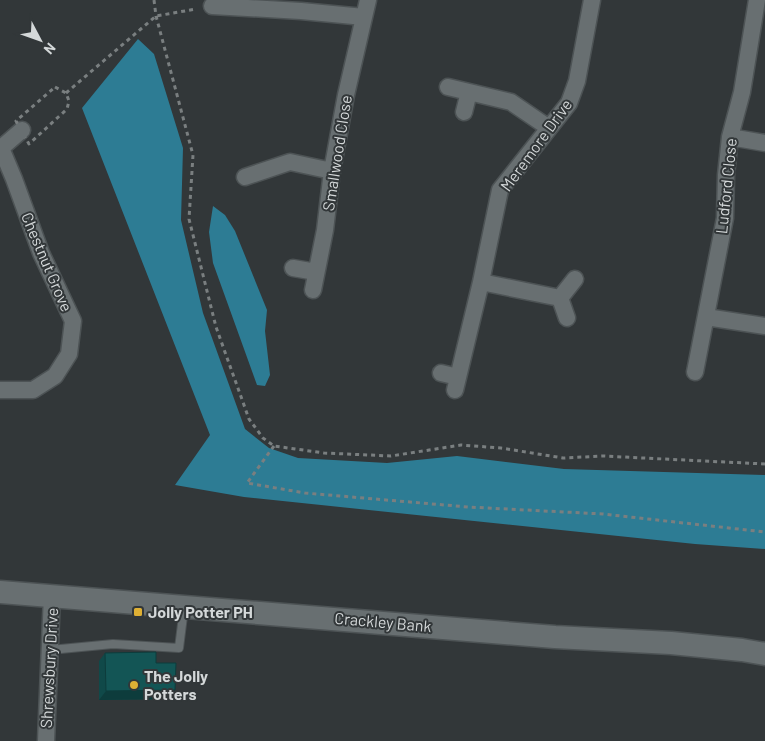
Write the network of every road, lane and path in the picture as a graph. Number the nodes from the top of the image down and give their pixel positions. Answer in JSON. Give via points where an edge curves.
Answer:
{"nodes":[{"id":1,"x":154,"y":0,"type":"edge"},
{"id":2,"x":368,"y":0,"type":"edge"},
{"id":3,"x":592,"y":0,"type":"edge"},
{"id":4,"x":757,"y":0,"type":"edge"},
{"id":5,"x":212,"y":6,"type":"joint"},
{"id":6,"x":156,"y":16,"type":"junction"},
{"id":7,"x":364,"y":18,"type":"junction"},
{"id":8,"x":448,"y":88,"type":"dead end"},
{"id":9,"x":468,"y":92,"type":"junction"},
{"id":10,"x":66,"y":93,"type":"junction"},
{"id":11,"x":464,"y":112,"type":"dead end"},
{"id":12,"x":549,"y":128,"type":"junction"},
{"id":13,"x":22,"y":130,"type":"junction"},
{"id":14,"x":730,"y":137,"type":"junction"},
{"id":15,"x":765,"y":143,"type":"edge"},
{"id":16,"x":0,"y":148,"type":"edge"},
{"id":17,"x":332,"y":172,"type":"junction"},
{"id":18,"x":245,"y":177,"type":"dead end"},
{"id":19,"x":292,"y":268,"type":"dead end"},
{"id":20,"x":316,"y":272,"type":"junction"},
{"id":21,"x":575,"y":279,"type":"dead end"},
{"id":22,"x":482,"y":282,"type":"junction"},
{"id":23,"x":313,"y":290,"type":"dead end"},
{"id":24,"x":560,"y":298,"type":"junction"},
{"id":25,"x":706,"y":317,"type":"junction"},
{"id":26,"x":567,"y":318,"type":"dead end"},
{"id":27,"x":765,"y":326,"type":"edge"},
{"id":28,"x":695,"y":372,"type":"dead end"},
{"id":29,"x":441,"y":373,"type":"dead end"},
{"id":30,"x":0,"y":390,"type":"edge"},
{"id":31,"x":274,"y":446,"type":"junction"},
{"id":32,"x":765,"y":464,"type":"edge"},
{"id":33,"x":765,"y":532,"type":"edge"},
{"id":34,"x":0,"y":592,"type":"edge"},
{"id":35,"x":52,"y":595,"type":"junction"},
{"id":36,"x":184,"y":606,"type":"junction"},
{"id":37,"x":50,"y":650,"type":"junction"},
{"id":38,"x":765,"y":654,"type":"edge"},
{"id":39,"x":46,"y":741,"type":"edge"}],
"edges":[{"from":1,"to":6,"type":"path"},
{"from":2,"to":7,"type":"street","name":"Smallwood Close"},
{"from":3,"to":12,"type":"street","name":"Meremore Drive","via":[[577,81],[569,103]]},
{"from":4,"to":14,"type":"street","name":"Ludford Close","via":[[742,92]]},
{"from":5,"to":6,"type":"path"},
{"from":5,"to":7,"type":"street"},
{"from":6,"to":10,"type":"path"},
{"from":6,"to":31,"type":"path","via":[[193,155],[189,219],[216,328],[249,419],[263,438]]},
{"from":7,"to":17,"type":"street","name":"Smallwood Close"},
{"from":8,"to":9,"type":"street"},
{"from":9,"to":11,"type":"street"},
{"from":9,"to":12,"type":"street","via":[[511,102]]},
{"from":10,"to":13,"type":"path","via":[[55,88],[46,95],[16,121]]},
{"from":10,"to":13,"type":"path","via":[[69,100],[67,109],[29,144]]},
{"from":12,"to":22,"type":"street","name":"Meremore Drive","via":[[500,190]]},
{"from":13,"to":16,"type":"street"},
{"from":14,"to":15,"type":"street"},
{"from":14,"to":25,"type":"street","name":"Ludford Close","via":[[725,218]]},
{"from":16,"to":30,"type":"street","name":"Chestnut Grove","via":[[72,321],[68,354],[55,376],[34,390]]},
{"from":17,"to":18,"type":"street","via":[[290,162]]},
{"from":17,"to":20,"type":"street","name":"Smallwood Close"},
{"from":19,"to":20,"type":"street"},
{"from":20,"to":23,"type":"street","name":"Smallwood Close"},
{"from":21,"to":24,"type":"street"},
{"from":22,"to":24,"type":"street"},
{"from":22,"to":29,"type":"street","name":"Meremore Drive","via":[[456,384]]},
{"from":24,"to":26,"type":"street"},
{"from":25,"to":27,"type":"street"},
{"from":25,"to":28,"type":"street","name":"Ludford Close"},
{"from":31,"to":32,"type":"path","via":[[324,453],[391,456],[461,445],[563,458],[603,456]]},
{"from":31,"to":33,"type":"path","via":[[247,483],[305,493],[468,507],[603,514]]},
{"from":34,"to":35,"type":"street","name":"Crackley Bank"},
{"from":35,"to":36,"type":"street","name":"Crackley Bank"},
{"from":35,"to":37,"type":"street","name":"Shrewsbury Drive"},
{"from":36,"to":37,"type":"lane","via":[[180,648],[113,644]]},
{"from":36,"to":38,"type":"street","name":"Crackley Bank","via":[[555,637],[671,643]]},
{"from":37,"to":39,"type":"street","name":"Shrewsbury Drive"}]}
